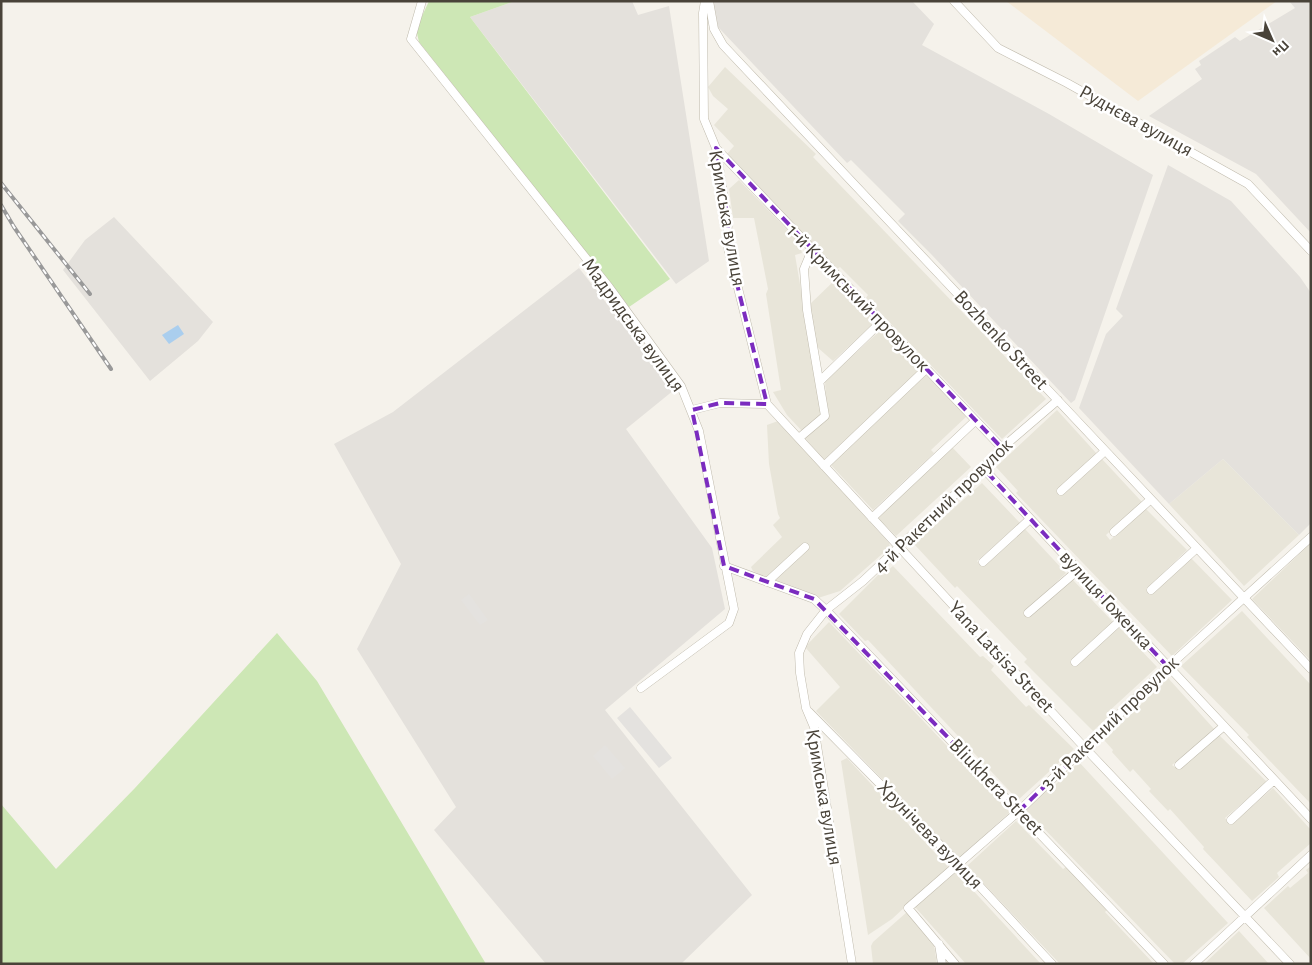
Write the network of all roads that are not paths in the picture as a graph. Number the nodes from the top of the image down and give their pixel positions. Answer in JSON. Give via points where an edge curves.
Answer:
{"nodes":[{"id":1,"x":422,"y":1,"type":"edge"},
{"id":2,"x":707,"y":1,"type":"edge"},
{"id":3,"x":954,"y":1,"type":"edge"},
{"id":4,"x":716,"y":148,"type":"junction"},
{"id":5,"x":812,"y":250,"type":"junction"},
{"id":6,"x":1311,"y":251,"type":"edge"},
{"id":7,"x":881,"y":322,"type":"junction"},
{"id":8,"x":926,"y":369,"type":"junction"},
{"id":9,"x":821,"y":380,"type":"junction"},
{"id":10,"x":1058,"y":400,"type":"junction"},
{"id":11,"x":767,"y":404,"type":"junction"},
{"id":12,"x":692,"y":410,"type":"junction"},
{"id":13,"x":975,"y":421,"type":"junction"},
{"id":14,"x":799,"y":438,"type":"junction"},
{"id":15,"x":1002,"y":448,"type":"junction"},
{"id":16,"x":1105,"y":452,"type":"junction"},
{"id":17,"x":824,"y":466,"type":"junction"},
{"id":18,"x":983,"y":468,"type":"junction"},
{"id":19,"x":1061,"y":492,"type":"dead end"},
{"id":20,"x":1150,"y":500,"type":"junction"},
{"id":21,"x":872,"y":518,"type":"junction"},
{"id":22,"x":1030,"y":519,"type":"junction"},
{"id":23,"x":1114,"y":532,"type":"dead end"},
{"id":24,"x":1311,"y":537,"type":"edge"},
{"id":25,"x":804,"y":546,"type":"dead end"},
{"id":26,"x":900,"y":547,"type":"junction"},
{"id":27,"x":1197,"y":548,"type":"junction"},
{"id":28,"x":983,"y":562,"type":"dead end"},
{"id":29,"x":724,"y":566,"type":"junction"},
{"id":30,"x":1078,"y":570,"type":"junction"},
{"id":31,"x":767,"y":582,"type":"junction"},
{"id":32,"x":1151,"y":590,"type":"dead end"},
{"id":33,"x":1244,"y":598,"type":"junction"},
{"id":34,"x":826,"y":610,"type":"junction"},
{"id":35,"x":1028,"y":613,"type":"dead end"},
{"id":36,"x":1123,"y":618,"type":"junction"},
{"id":37,"x":1075,"y":662,"type":"dead end"},
{"id":38,"x":1168,"y":667,"type":"junction"},
{"id":39,"x":1311,"y":669,"type":"edge"},
{"id":40,"x":641,"y":688,"type":"dead end"},
{"id":41,"x":806,"y":708,"type":"junction"},
{"id":42,"x":1224,"y":726,"type":"junction"},
{"id":43,"x":1085,"y":748,"type":"junction"},
{"id":44,"x":1179,"y":765,"type":"dead end"},
{"id":45,"x":1274,"y":780,"type":"junction"},
{"id":46,"x":1019,"y":811,"type":"junction"},
{"id":47,"x":1311,"y":819,"type":"edge"},
{"id":48,"x":1231,"y":820,"type":"dead end"},
{"id":49,"x":1311,"y":855,"type":"edge"},
{"id":50,"x":959,"y":864,"type":"junction"},
{"id":51,"x":1245,"y":916,"type":"junction"},
{"id":52,"x":939,"y":943,"type":"junction"},
{"id":53,"x":852,"y":964,"type":"edge"},
{"id":54,"x":942,"y":964,"type":"edge"},
{"id":55,"x":955,"y":964,"type":"edge"},
{"id":56,"x":1052,"y":964,"type":"edge"},
{"id":57,"x":1164,"y":964,"type":"edge"},
{"id":58,"x":1194,"y":964,"type":"edge"},
{"id":59,"x":1290,"y":964,"type":"edge"}],
"edges":[{"from":1,"to":12,"type":"street","name":"Мадридська вулиця","via":[[411,39],[609,287],[681,386]]},
{"from":2,"to":4,"type":"street","name":"Кримська вулиця","via":[[703,13],[704,119]]},
{"from":2,"to":10,"type":"street","name":"Bozhenko Street","via":[[714,29],[723,45]]},
{"from":3,"to":6,"type":"street","name":"Руднєва вулиця","via":[[998,48],[1248,184]]},
{"from":4,"to":5,"type":"street","name":"1-й Кримський провулок"},
{"from":4,"to":11,"type":"street","name":"Кримська вулиця","via":[[728,222],[727,244]]},
{"from":5,"to":7,"type":"street","name":"1-й Кримський провулок"},
{"from":5,"to":9,"type":"street","via":[[804,269],[807,310]]},
{"from":7,"to":8,"type":"street","name":"1-й Кримський провулок"},
{"from":7,"to":9,"type":"street"},
{"from":8,"to":13,"type":"street","name":"1-й Кримський провулок"},
{"from":8,"to":17,"type":"street"},
{"from":9,"to":14,"type":"street","via":[[825,416]]},
{"from":10,"to":15,"type":"street","name":"4-й Ракетний провулок"},
{"from":10,"to":16,"type":"street","name":"Bozhenko Street"},
{"from":11,"to":12,"type":"street","via":[[720,403]]},
{"from":11,"to":14,"type":"street","name":"Yana Latsisa Street"},
{"from":12,"to":29,"type":"street","name":"Мадридська вулиця","via":[[699,431]]},
{"from":13,"to":15,"type":"street","name":"1-й Кримський провулок"},
{"from":13,"to":21,"type":"street"},
{"from":14,"to":17,"type":"street","name":"Yana Latsisa Street"},
{"from":15,"to":18,"type":"street","name":"4-й Ракетний провулок"},
{"from":16,"to":19,"type":"street"},
{"from":16,"to":20,"type":"street","name":"Bozhenko Street"},
{"from":17,"to":21,"type":"street","name":"Yana Latsisa Street"},
{"from":18,"to":22,"type":"street","name":"вулиця Гоженка"},
{"from":18,"to":26,"type":"street","name":"4-й Ракетний провулок"},
{"from":20,"to":23,"type":"street"},
{"from":20,"to":27,"type":"street","name":"Bozhenko Street"},
{"from":21,"to":26,"type":"street","name":"Yana Latsisa Street"},
{"from":22,"to":28,"type":"street"},
{"from":22,"to":30,"type":"street","name":"вулиця Гоженка"},
{"from":24,"to":33,"type":"street","name":"3-й Ракетний провулок"},
{"from":25,"to":31,"type":"street"},
{"from":26,"to":34,"type":"street","name":"4-й Ракетний провулок"},
{"from":26,"to":43,"type":"street","name":"Yana Latsisa Street"},
{"from":27,"to":32,"type":"street"},
{"from":27,"to":33,"type":"street","name":"Bozhenko Street"},
{"from":29,"to":31,"type":"street","name":"Bliukhera Street"},
{"from":29,"to":40,"type":"street","name":"Мадридська вулиця","via":[[734,609],[729,622]]},
{"from":30,"to":35,"type":"street"},
{"from":30,"to":36,"type":"street","name":"вулиця Гоженка"},
{"from":31,"to":34,"type":"street","name":"Bliukhera Street","via":[[814,599]]},
{"from":33,"to":38,"type":"street","name":"3-й Ракетний провулок"},
{"from":33,"to":39,"type":"street","name":"Bozhenko Street"},
{"from":34,"to":41,"type":"street","name":"Кримська вулиця","via":[[807,634],[799,653]]},
{"from":34,"to":46,"type":"street","name":"Bliukhera Street"},
{"from":36,"to":37,"type":"street"},
{"from":36,"to":38,"type":"street","name":"вулиця Гоженка"},
{"from":38,"to":42,"type":"street","name":"вулиця Гоженка"},
{"from":38,"to":43,"type":"street","name":"3-й Ракетний провулок"},
{"from":41,"to":50,"type":"street","name":"Хрунічева вулиця"},
{"from":41,"to":53,"type":"street","name":"Кримська вулиця","via":[[814,727]]},
{"from":42,"to":44,"type":"street"},
{"from":42,"to":45,"type":"street","name":"вулиця Гоженка"},
{"from":43,"to":46,"type":"street","name":"3-й Ракетний провулок"},
{"from":43,"to":51,"type":"street","name":"Yana Latsisa Street"},
{"from":45,"to":47,"type":"street","name":"вулиця Гоженка"},
{"from":45,"to":48,"type":"street"},
{"from":46,"to":50,"type":"street","name":"3-й Ракетний провулок"},
{"from":46,"to":57,"type":"street","name":"Bliukhera Street"},
{"from":49,"to":51,"type":"street"},
{"from":50,"to":52,"type":"street","name":"3-й Ракетний провулок","via":[[908,908]]},
{"from":50,"to":56,"type":"street","name":"Хрунічева вулиця"},
{"from":51,"to":58,"type":"street"},
{"from":51,"to":59,"type":"street","name":"Yana Latsisa Street"},
{"from":52,"to":54,"type":"street"},
{"from":52,"to":55,"type":"street"}]}
